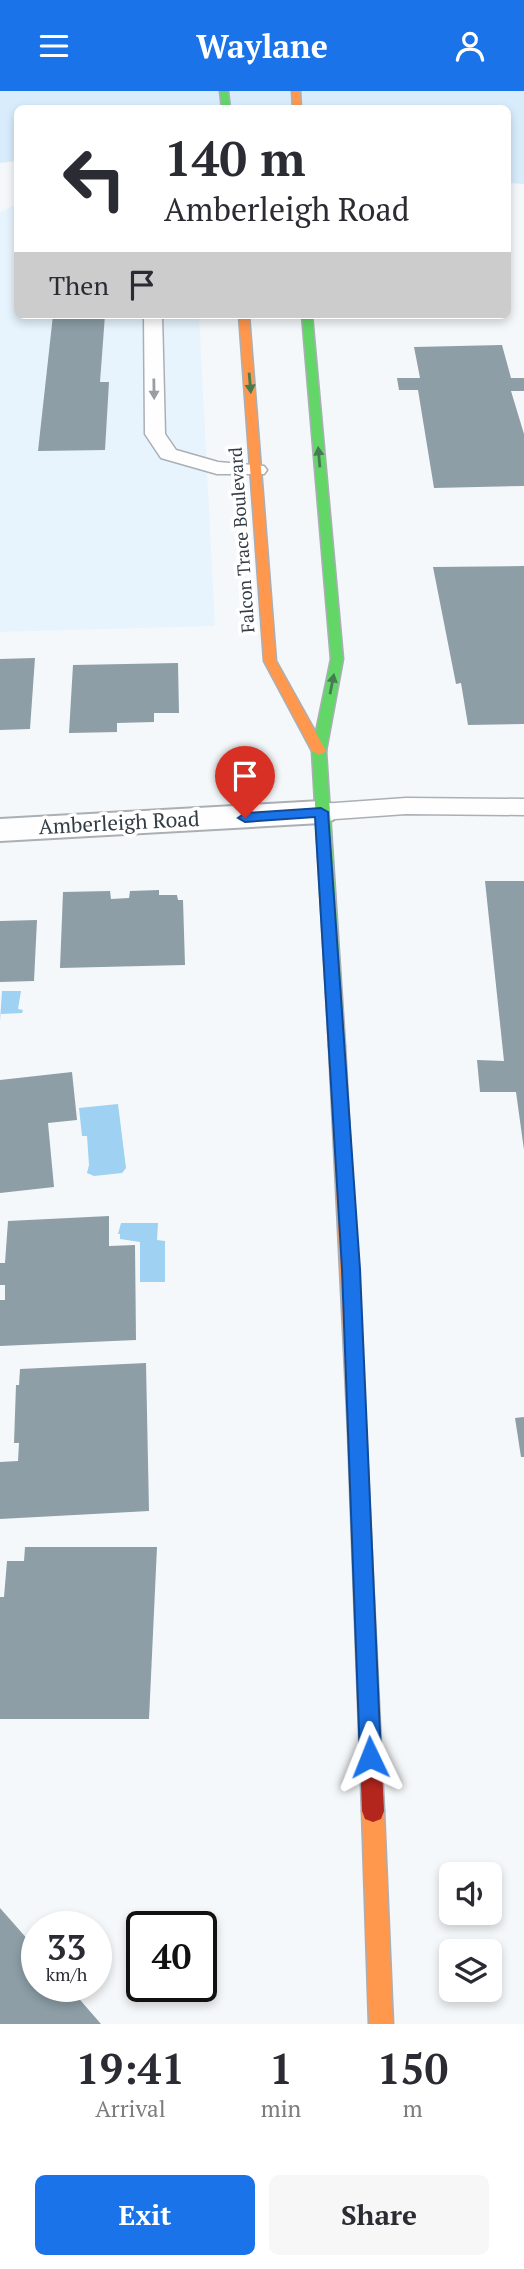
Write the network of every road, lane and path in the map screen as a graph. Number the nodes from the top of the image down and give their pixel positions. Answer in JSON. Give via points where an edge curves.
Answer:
{"nodes":[{"id":1,"x":153,"y":319,"type":"edge"},
{"id":2,"x":244,"y":319,"type":"edge"},
{"id":3,"x":307,"y":319,"type":"edge"},
{"id":4,"x":257,"y":470,"type":"junction"},
{"id":5,"x":319,"y":751,"type":"junction"},
{"id":6,"x":524,"y":807,"type":"edge"},
{"id":7,"x":321,"y":812,"type":"junction"},
{"id":8,"x":5,"y":822,"type":"edge"},
{"id":9,"x":381,"y":2024,"type":"edge"}],
"edges":[{"from":1,"to":4,"type":"lane","one_way":true,"via":[[155,434],[168,454],[217,468]]},
{"from":2,"to":4,"type":"street","name":"Falcon Trace Boulevard","one_way":true},
{"from":5,"to":3,"type":"street","name":"Falcon Trace Boulevard","one_way":true,"via":[[337,659]]},
{"from":4,"to":5,"type":"street","name":"Falcon Trace Boulevard","via":[[270,661]]},
{"from":5,"to":7,"type":"street","name":"Falcon Trace Boulevard"},
{"from":6,"to":7,"type":"lane","via":[[406,806]]},
{"from":7,"to":8,"type":"street","name":"Amberleigh Road"},
{"from":7,"to":9,"type":"street","name":"Falcon Trace Boulevard","via":[[351,1269]]}]}
